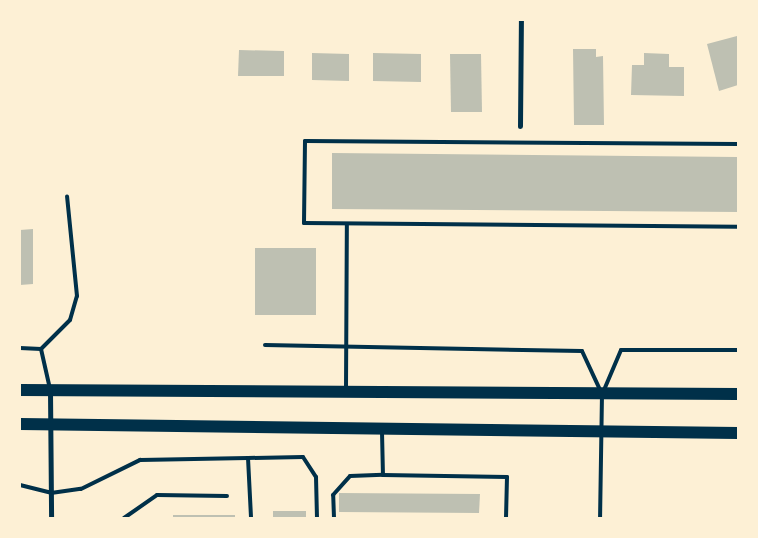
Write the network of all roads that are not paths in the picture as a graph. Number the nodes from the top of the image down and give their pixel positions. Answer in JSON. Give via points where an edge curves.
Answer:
{"nodes":[{"id":1,"x":521,"y":20,"type":"edge"},
{"id":2,"x":520,"y":126,"type":"dead end"},
{"id":3,"x":738,"y":144,"type":"edge"},
{"id":4,"x":67,"y":196,"type":"dead end"},
{"id":5,"x":347,"y":224,"type":"junction"},
{"id":6,"x":738,"y":227,"type":"edge"},
{"id":7,"x":266,"y":345,"type":"dead end"},
{"id":8,"x":346,"y":347,"type":"junction"},
{"id":9,"x":20,"y":348,"type":"edge"},
{"id":10,"x":41,"y":349,"type":"junction"},
{"id":11,"x":738,"y":350,"type":"edge"},
{"id":12,"x":20,"y":390,"type":"edge"},
{"id":13,"x":50,"y":391,"type":"junction"},
{"id":14,"x":346,"y":392,"type":"junction"},
{"id":15,"x":602,"y":394,"type":"junction"},
{"id":16,"x":738,"y":394,"type":"edge"},
{"id":17,"x":20,"y":424,"type":"edge"},
{"id":18,"x":51,"y":424,"type":"junction"},
{"id":19,"x":382,"y":427,"type":"junction"},
{"id":20,"x":604,"y":430,"type":"junction"},
{"id":21,"x":738,"y":433,"type":"edge"},
{"id":22,"x":248,"y":458,"type":"junction"},
{"id":23,"x":383,"y":475,"type":"junction"},
{"id":24,"x":20,"y":485,"type":"edge"},
{"id":25,"x":51,"y":493,"type":"junction"},
{"id":26,"x":227,"y":496,"type":"dead end"},
{"id":27,"x":52,"y":518,"type":"edge"},
{"id":28,"x":124,"y":518,"type":"edge"},
{"id":29,"x":251,"y":518,"type":"edge"},
{"id":30,"x":317,"y":518,"type":"edge"},
{"id":31,"x":334,"y":518,"type":"edge"},
{"id":32,"x":506,"y":518,"type":"edge"},
{"id":33,"x":600,"y":518,"type":"edge"}],
"edges":[{"from":1,"to":2,"type":"street"},
{"from":3,"to":5,"type":"lane","via":[[305,141],[304,223]]},
{"from":4,"to":10,"type":"lane","via":[[78,296],[70,320]]},
{"from":5,"to":6,"type":"lane"},
{"from":5,"to":8,"type":"lane"},
{"from":7,"to":8,"type":"lane"},
{"from":8,"to":14,"type":"lane"},
{"from":8,"to":15,"type":"lane","via":[[582,351]]},
{"from":9,"to":10,"type":"lane"},
{"from":10,"to":13,"type":"lane"},
{"from":11,"to":15,"type":"lane","via":[[621,350]]},
{"from":12,"to":13,"type":"main road"},
{"from":13,"to":14,"type":"main road"},
{"from":13,"to":18,"type":"street"},
{"from":14,"to":15,"type":"main road"},
{"from":15,"to":16,"type":"main road"},
{"from":15,"to":20,"type":"lane"},
{"from":17,"to":18,"type":"main road"},
{"from":18,"to":19,"type":"main road"},
{"from":18,"to":25,"type":"street"},
{"from":19,"to":20,"type":"main road"},
{"from":19,"to":23,"type":"lane"},
{"from":20,"to":21,"type":"main road"},
{"from":20,"to":33,"type":"lane"},
{"from":22,"to":25,"type":"lane","via":[[140,460],[81,489]]},
{"from":22,"to":29,"type":"lane"},
{"from":22,"to":30,"type":"lane","via":[[303,458],[316,477]]},
{"from":23,"to":31,"type":"lane","via":[[350,476],[333,495]]},
{"from":23,"to":32,"type":"lane","via":[[506,477]]},
{"from":24,"to":25,"type":"lane"},
{"from":25,"to":27,"type":"street"},
{"from":26,"to":28,"type":"lane","via":[[157,495]]}]}
